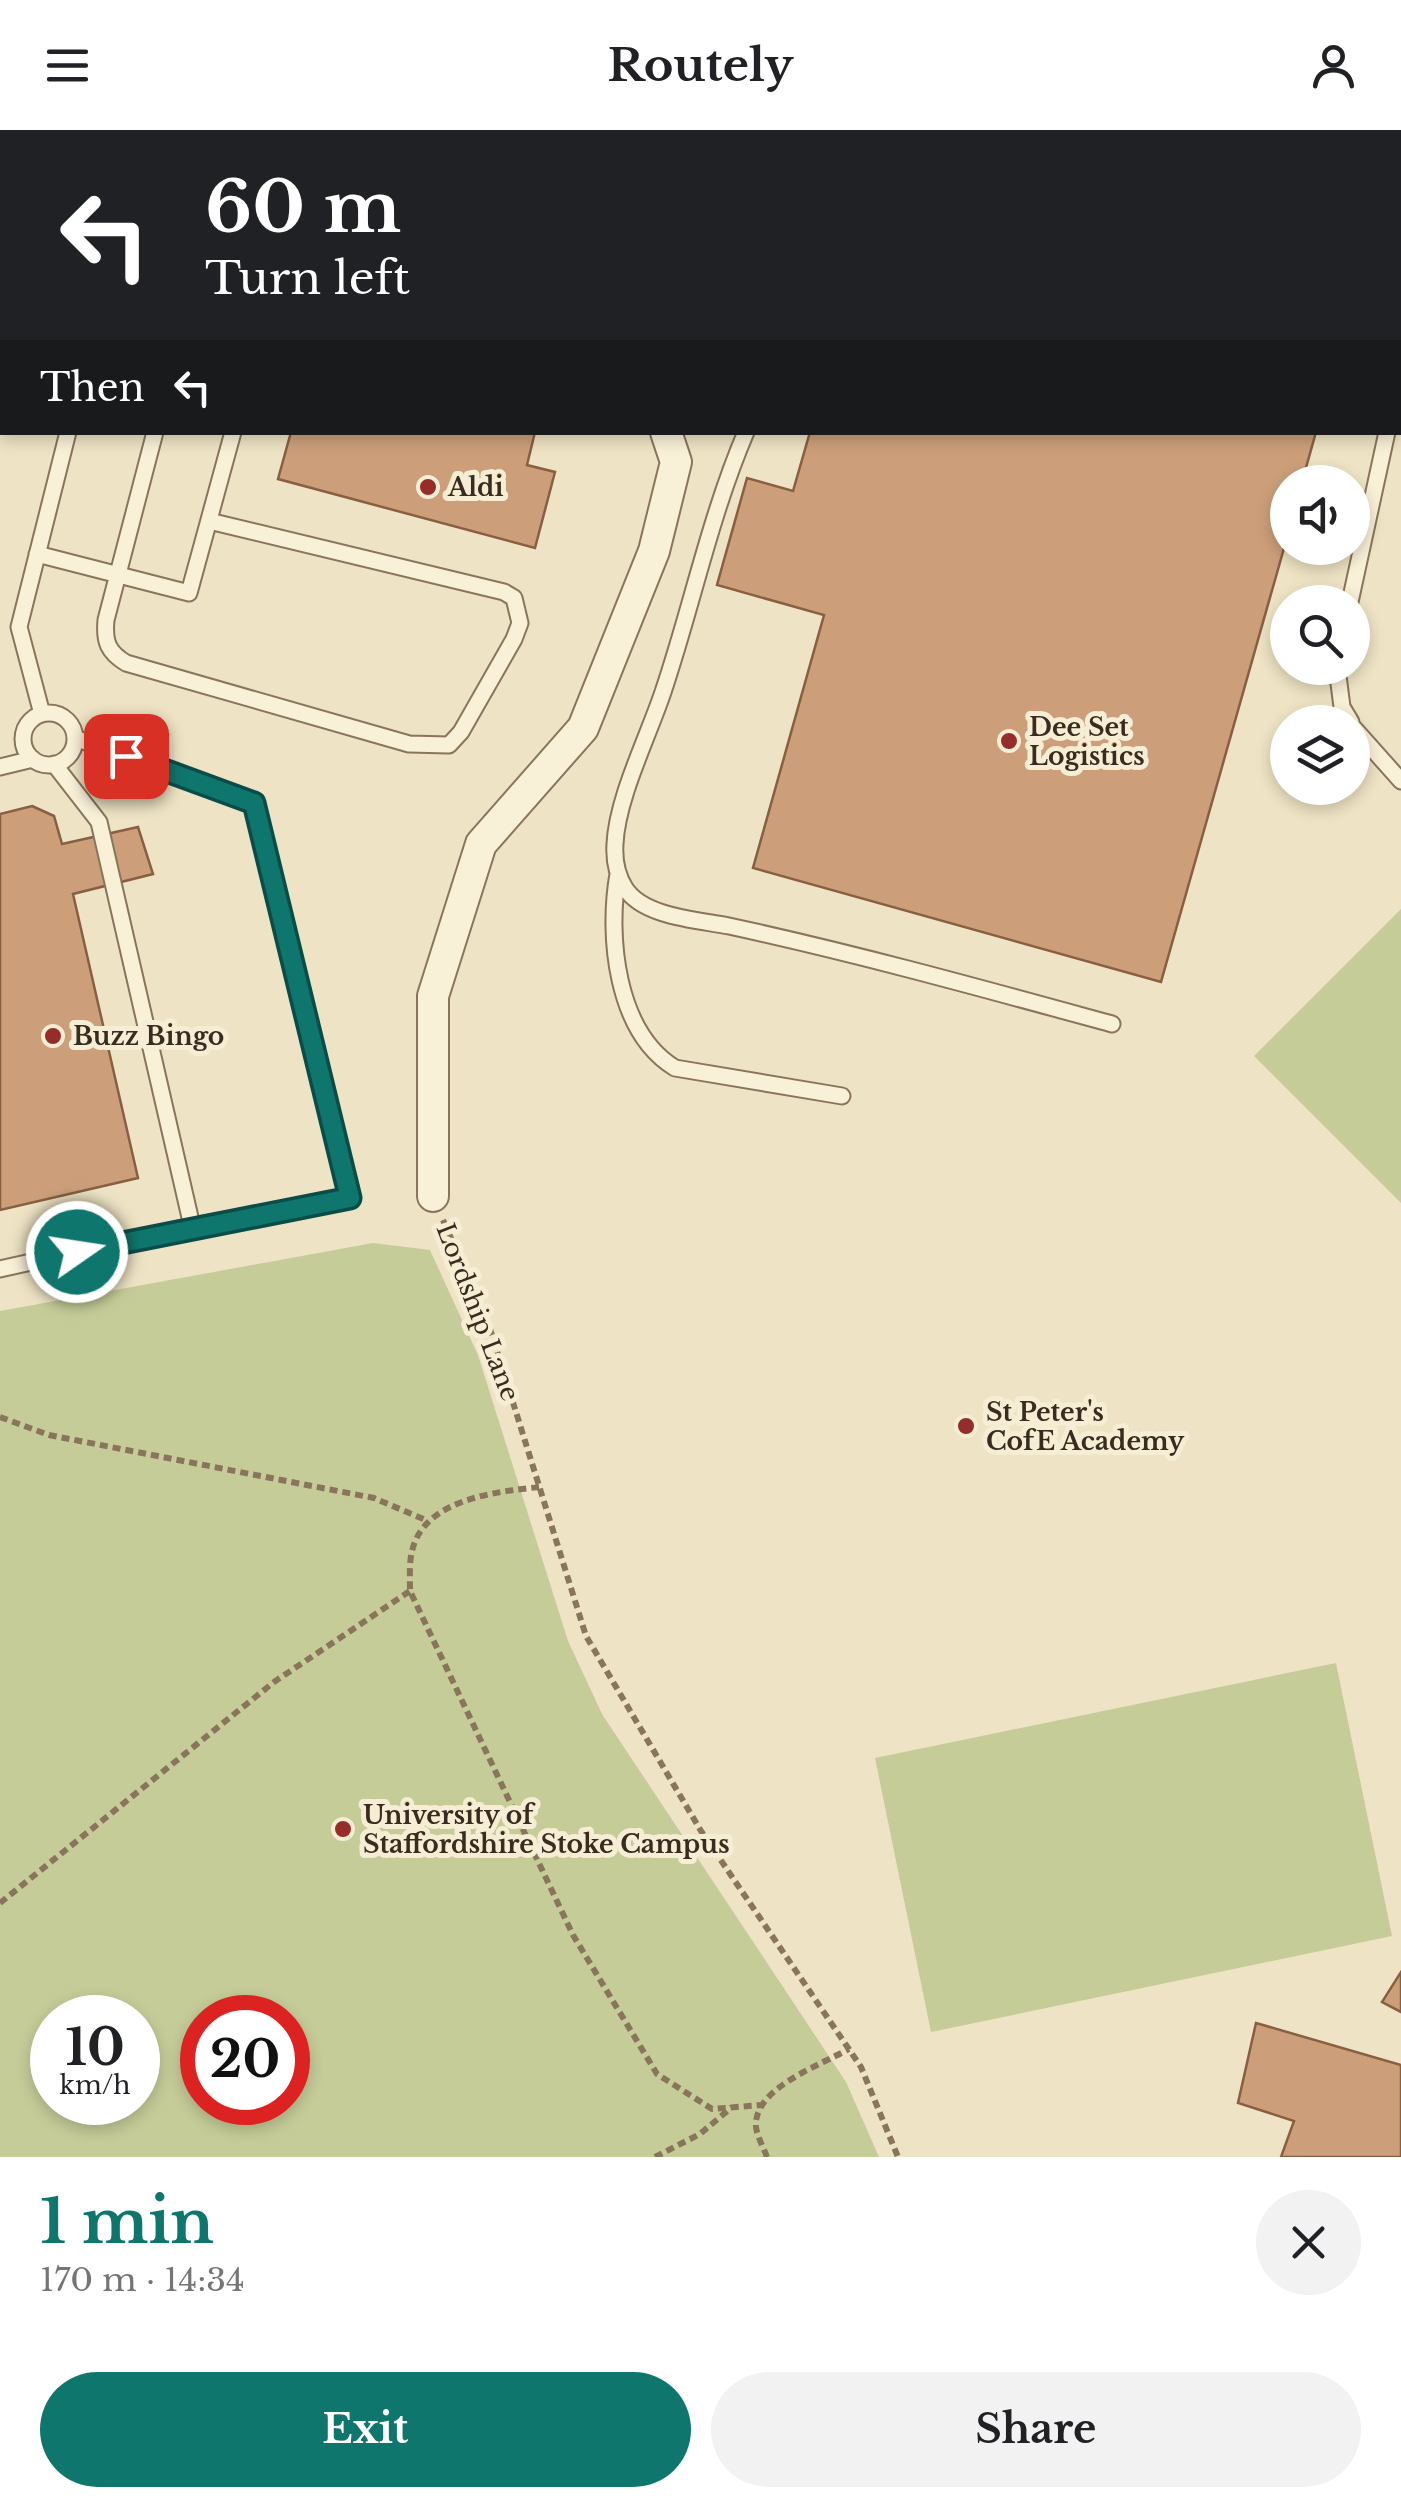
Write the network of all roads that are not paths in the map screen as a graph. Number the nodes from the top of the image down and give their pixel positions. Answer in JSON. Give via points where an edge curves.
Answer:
{"nodes":[{"id":1,"x":67,"y":435,"type":"edge"},
{"id":2,"x":155,"y":435,"type":"edge"},
{"id":3,"x":233,"y":435,"type":"edge"},
{"id":4,"x":667,"y":435,"type":"edge"},
{"id":5,"x":745,"y":435,"type":"edge"},
{"id":6,"x":1386,"y":435,"type":"edge"},
{"id":7,"x":209,"y":521,"type":"junction"},
{"id":8,"x":37,"y":554,"type":"junction"},
{"id":9,"x":116,"y":574,"type":"junction"},
{"id":10,"x":1354,"y":585,"type":"edge"},
{"id":11,"x":42,"y":714,"type":"junction"},
{"id":12,"x":75,"y":738,"type":"junction"},
{"id":13,"x":1370,"y":745,"type":"edge"},
{"id":14,"x":33,"y":759,"type":"junction"},
{"id":15,"x":54,"y":764,"type":"junction"},
{"id":16,"x":0,"y":766,"type":"edge"},
{"id":17,"x":1401,"y":781,"type":"edge"},
{"id":18,"x":618,"y":874,"type":"junction"},
{"id":19,"x":1112,"y":1024,"type":"dead end"},
{"id":20,"x":842,"y":1096,"type":"dead end"},
{"id":21,"x":433,"y":1196,"type":"road end"},
{"id":22,"x":192,"y":1226,"type":"junction"},
{"id":23,"x":0,"y":1269,"type":"edge"}],
"edges":[{"from":1,"to":8,"type":"lane"},
{"from":2,"to":9,"type":"lane"},
{"from":3,"to":7,"type":"lane"},
{"from":4,"to":21,"type":"street","name":"Lordship Lane","via":[[676,462],[654,551],[590,710],[582,728],[481,844],[433,996]]},
{"from":5,"to":18,"type":"lane","via":[[625,801],[615,843]]},
{"from":6,"to":10,"type":"lane"},
{"from":7,"to":9,"type":"lane","via":[[188,593]]},
{"from":7,"to":9,"type":"lane","via":[[514,598],[520,623],[461,732],[449,744],[409,744],[126,663],[105,640]]},
{"from":8,"to":9,"type":"lane"},
{"from":8,"to":11,"type":"lane","via":[[19,627]]},
{"from":11,"to":12,"type":"lane","via":[[64,716]]},
{"from":11,"to":14,"type":"lane","via":[[25,729]]},
{"from":12,"to":15,"type":"lane","via":[[68,757]]},
{"from":12,"to":22,"type":"lane","via":[[254,803],[350,1198]]},
{"from":13,"to":17,"type":"lane"},
{"from":14,"to":15,"type":"lane"},
{"from":14,"to":16,"type":"lane"},
{"from":15,"to":22,"type":"lane","via":[[99,822]]},
{"from":18,"to":19,"type":"lane","via":[[645,906]]},
{"from":18,"to":20,"type":"lane","via":[[614,948],[652,1054],[675,1068]]},
{"from":22,"to":23,"type":"lane"}]}
